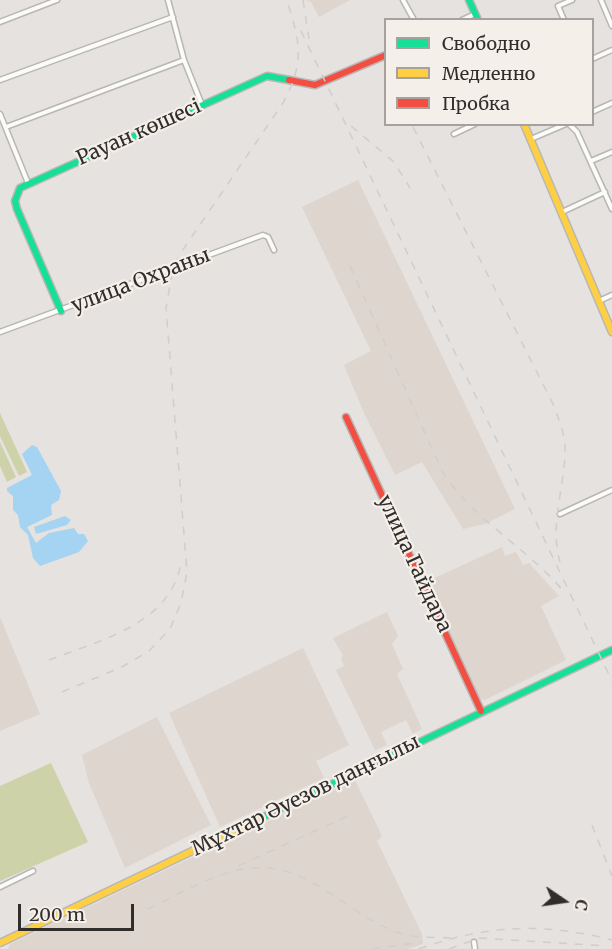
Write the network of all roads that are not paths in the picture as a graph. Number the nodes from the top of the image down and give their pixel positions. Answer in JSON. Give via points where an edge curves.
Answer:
{"nodes":[{"id":1,"x":57,"y":0,"type":"edge"},
{"id":2,"x":168,"y":0,"type":"edge"},
{"id":3,"x":403,"y":0,"type":"edge"},
{"id":4,"x":469,"y":0,"type":"edge"},
{"id":5,"x":572,"y":0,"type":"edge"},
{"id":6,"x":601,"y":0,"type":"edge"},
{"id":7,"x":477,"y":16,"type":"edge"},
{"id":8,"x":173,"y":18,"type":"junction"},
{"id":9,"x":413,"y":18,"type":"edge"},
{"id":10,"x":563,"y":18,"type":"edge"},
{"id":11,"x":0,"y":22,"type":"edge"},
{"id":12,"x":612,"y":26,"type":"edge"},
{"id":13,"x":612,"y":50,"type":"edge"},
{"id":14,"x":384,"y":56,"type":"edge"},
{"id":15,"x":594,"y":58,"type":"edge"},
{"id":16,"x":183,"y":60,"type":"junction"},
{"id":17,"x":0,"y":80,"type":"edge"},
{"id":18,"x":612,"y":103,"type":"edge"},
{"id":19,"x":202,"y":105,"type":"junction"},
{"id":20,"x":594,"y":111,"type":"edge"},
{"id":21,"x":0,"y":114,"type":"edge"},
{"id":22,"x":471,"y":126,"type":"edge"},
{"id":23,"x":525,"y":126,"type":"edge"},
{"id":24,"x":563,"y":126,"type":"edge"},
{"id":25,"x":570,"y":126,"type":"edge"},
{"id":26,"x":6,"y":127,"type":"junction"},
{"id":27,"x":454,"y":134,"type":"dead end"},
{"id":28,"x":530,"y":140,"type":"junction"},
{"id":29,"x":612,"y":152,"type":"edge"},
{"id":30,"x":591,"y":161,"type":"junction"},
{"id":31,"x":28,"y":183,"type":"junction"},
{"id":32,"x":605,"y":192,"type":"junction"},
{"id":33,"x":610,"y":200,"type":"edge"},
{"id":34,"x":612,"y":208,"type":"edge"},
{"id":35,"x":561,"y":212,"type":"junction"},
{"id":36,"x":274,"y":250,"type":"dead end"},
{"id":37,"x":612,"y":295,"type":"edge"},
{"id":38,"x":598,"y":301,"type":"junction"},
{"id":39,"x":61,"y":311,"type":"junction"},
{"id":40,"x":0,"y":332,"type":"edge"},
{"id":41,"x":612,"y":332,"type":"edge"},
{"id":42,"x":346,"y":417,"type":"dead end"},
{"id":43,"x":612,"y":490,"type":"edge"},
{"id":44,"x":560,"y":514,"type":"dead end"},
{"id":45,"x":612,"y":650,"type":"edge"},
{"id":46,"x":482,"y":711,"type":"junction"},
{"id":47,"x":33,"y":871,"type":"dead end"},
{"id":48,"x":0,"y":887,"type":"edge"},
{"id":49,"x":474,"y":942,"type":"dead end"},
{"id":50,"x":0,"y":944,"type":"edge"},
{"id":51,"x":475,"y":949,"type":"edge"}],
"edges":[{"from":1,"to":11,"type":"street"},
{"from":2,"to":8,"type":"street"},
{"from":3,"to":9,"type":"street"},
{"from":4,"to":7,"type":"main road"},
{"from":5,"to":10,"type":"street","via":[[558,6]]},
{"from":6,"to":12,"type":"street"},
{"from":8,"to":16,"type":"street"},
{"from":8,"to":17,"type":"street"},
{"from":13,"to":15,"type":"street"},
{"from":14,"to":19,"type":"main road","name":"Рауан көшесі","via":[[315,85],[267,76]]},
{"from":16,"to":19,"type":"street"},
{"from":16,"to":26,"type":"street"},
{"from":18,"to":20,"type":"street"},
{"from":19,"to":31,"type":"main road","name":"Рауан көшесі"},
{"from":21,"to":26,"type":"street"},
{"from":22,"to":27,"type":"street"},
{"from":23,"to":28,"type":"main road"},
{"from":24,"to":28,"type":"street"},
{"from":25,"to":30,"type":"street"},
{"from":26,"to":31,"type":"street"},
{"from":28,"to":35,"type":"main road"},
{"from":29,"to":30,"type":"street"},
{"from":30,"to":32,"type":"street"},
{"from":31,"to":39,"type":"main road","via":[[20,188],[15,201]]},
{"from":32,"to":33,"type":"street"},
{"from":32,"to":35,"type":"street"},
{"from":33,"to":34,"type":"street"},
{"from":35,"to":38,"type":"main road"},
{"from":36,"to":39,"type":"street","name":"улица Охраны","via":[[263,235]]},
{"from":37,"to":38,"type":"street"},
{"from":38,"to":41,"type":"main road"},
{"from":39,"to":40,"type":"street","name":"улица Охраны"},
{"from":42,"to":46,"type":"main road","name":"улица Гайдара"},
{"from":43,"to":44,"type":"street"},
{"from":45,"to":46,"type":"main road","name":"Мұхтар Әуезов даңғылы"},
{"from":46,"to":50,"type":"main road","name":"Мұхтар Әуезов даңғылы"},
{"from":47,"to":48,"type":"street"},
{"from":49,"to":51,"type":"street"}]}
